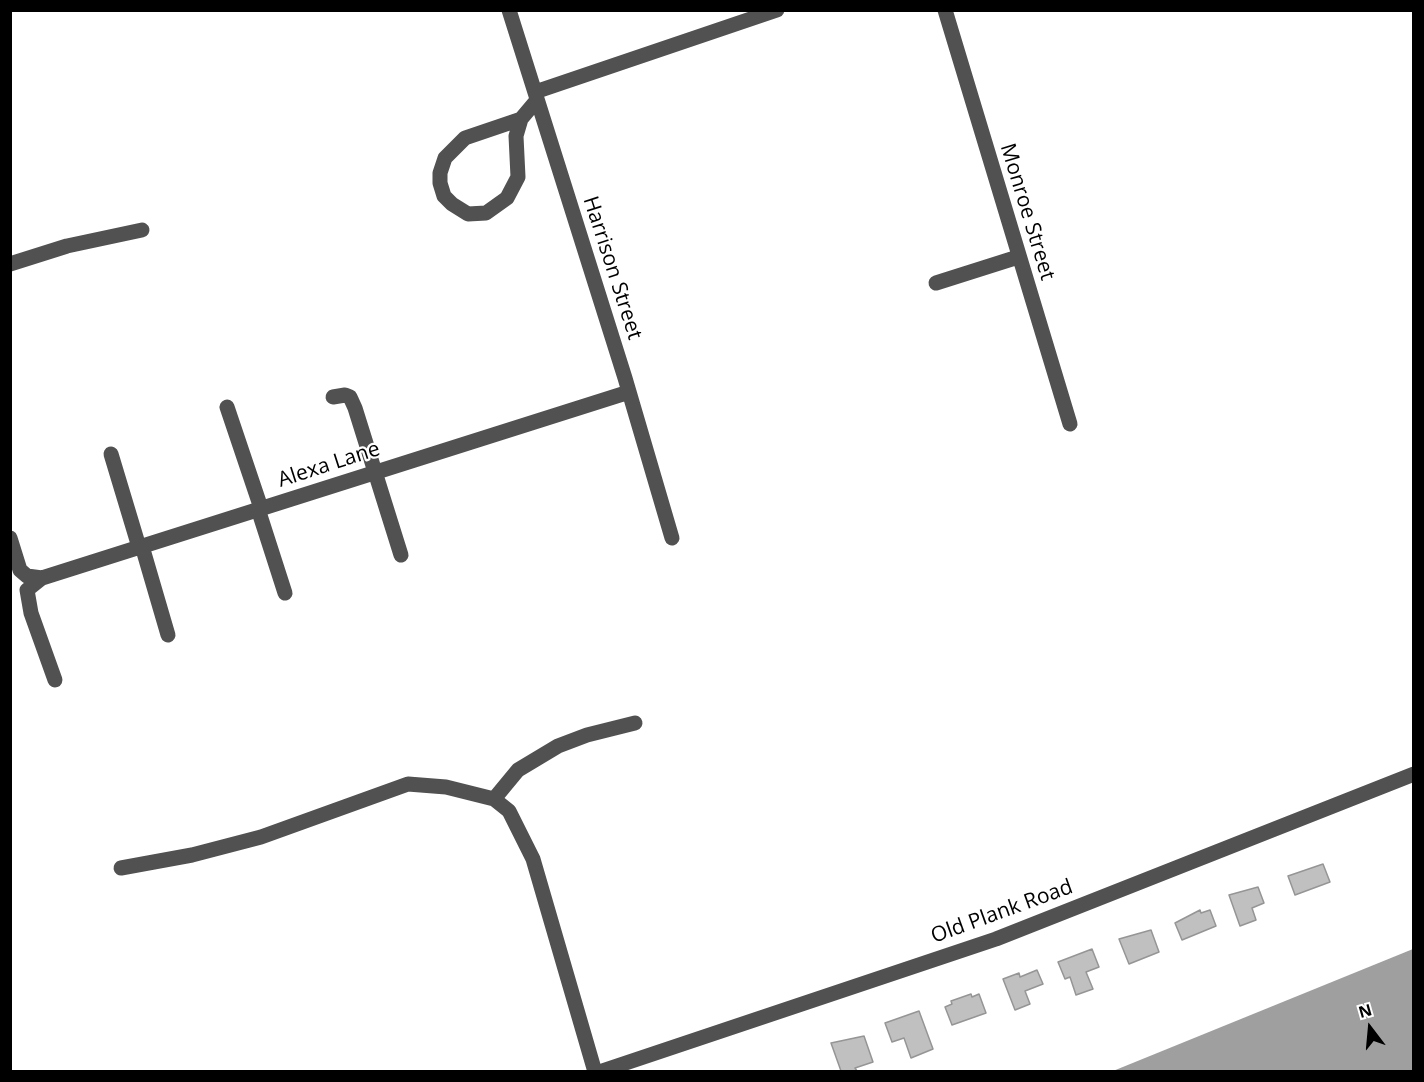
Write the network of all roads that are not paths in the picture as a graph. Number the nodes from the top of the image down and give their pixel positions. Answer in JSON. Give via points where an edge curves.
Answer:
{"nodes":[{"id":1,"x":509,"y":10,"type":"edge"},
{"id":2,"x":777,"y":10,"type":"edge"},
{"id":3,"x":945,"y":10,"type":"edge"},
{"id":4,"x":536,"y":96,"type":"junction"},
{"id":5,"x":520,"y":119,"type":"junction"},
{"id":6,"x":142,"y":230,"type":"dead end"},
{"id":7,"x":1018,"y":257,"type":"junction"},
{"id":8,"x":10,"y":264,"type":"edge"},
{"id":9,"x":936,"y":283,"type":"dead end"},
{"id":10,"x":629,"y":392,"type":"junction"},
{"id":11,"x":333,"y":397,"type":"dead end"},
{"id":12,"x":227,"y":407,"type":"dead end"},
{"id":13,"x":1070,"y":424,"type":"dead end"},
{"id":14,"x":111,"y":454,"type":"dead end"},
{"id":15,"x":374,"y":473,"type":"junction"},
{"id":16,"x":260,"y":509,"type":"junction"},
{"id":17,"x":10,"y":538,"type":"edge"},
{"id":18,"x":672,"y":538,"type":"dead end"},
{"id":19,"x":141,"y":547,"type":"junction"},
{"id":20,"x":401,"y":555,"type":"dead end"},
{"id":21,"x":42,"y":578,"type":"junction"},
{"id":22,"x":285,"y":593,"type":"dead end"},
{"id":23,"x":168,"y":635,"type":"dead end"},
{"id":24,"x":55,"y":680,"type":"dead end"},
{"id":25,"x":635,"y":723,"type":"dead end"},
{"id":26,"x":1413,"y":774,"type":"edge"},
{"id":27,"x":494,"y":799,"type":"junction"},
{"id":28,"x":121,"y":868,"type":"dead end"},
{"id":29,"x":597,"y":1071,"type":"edge"}],
"edges":[{"from":1,"to":4,"type":"street","name":"Harrison Street"},
{"from":2,"to":4,"type":"street"},
{"from":3,"to":7,"type":"street","name":"Monroe Street"},
{"from":4,"to":5,"type":"street"},
{"from":4,"to":10,"type":"street","name":"Harrison Street"},
{"from":5,"to":5,"type":"street","via":[[516,136],[518,177],[507,198],[486,213],[468,214],[452,204],[442,190],[440,173],[453,147],[465,138]]},
{"from":6,"to":8,"type":"street","via":[[67,246]]},
{"from":7,"to":9,"type":"street"},
{"from":7,"to":13,"type":"street","name":"Monroe Street"},
{"from":10,"to":15,"type":"street","name":"Alexa Lane"},
{"from":10,"to":18,"type":"street","name":"Harrison Street"},
{"from":11,"to":15,"type":"street","via":[[350,397]]},
{"from":12,"to":16,"type":"street"},
{"from":14,"to":19,"type":"street"},
{"from":15,"to":16,"type":"street","name":"Alexa Lane"},
{"from":15,"to":20,"type":"street"},
{"from":16,"to":19,"type":"street","name":"Alexa Lane"},
{"from":16,"to":22,"type":"street"},
{"from":17,"to":21,"type":"street","via":[[20,570],[27,576]]},
{"from":19,"to":21,"type":"street","name":"Alexa Lane"},
{"from":19,"to":23,"type":"street"},
{"from":21,"to":24,"type":"street","via":[[27,590],[31,613]]},
{"from":25,"to":27,"type":"street","via":[[558,746],[518,770]]},
{"from":26,"to":29,"type":"street","name":"Old Plank Road","via":[[996,939]]},
{"from":27,"to":28,"type":"street","via":[[446,787],[408,784],[261,837]]},
{"from":27,"to":29,"type":"street","via":[[509,811],[533,859]]}]}
